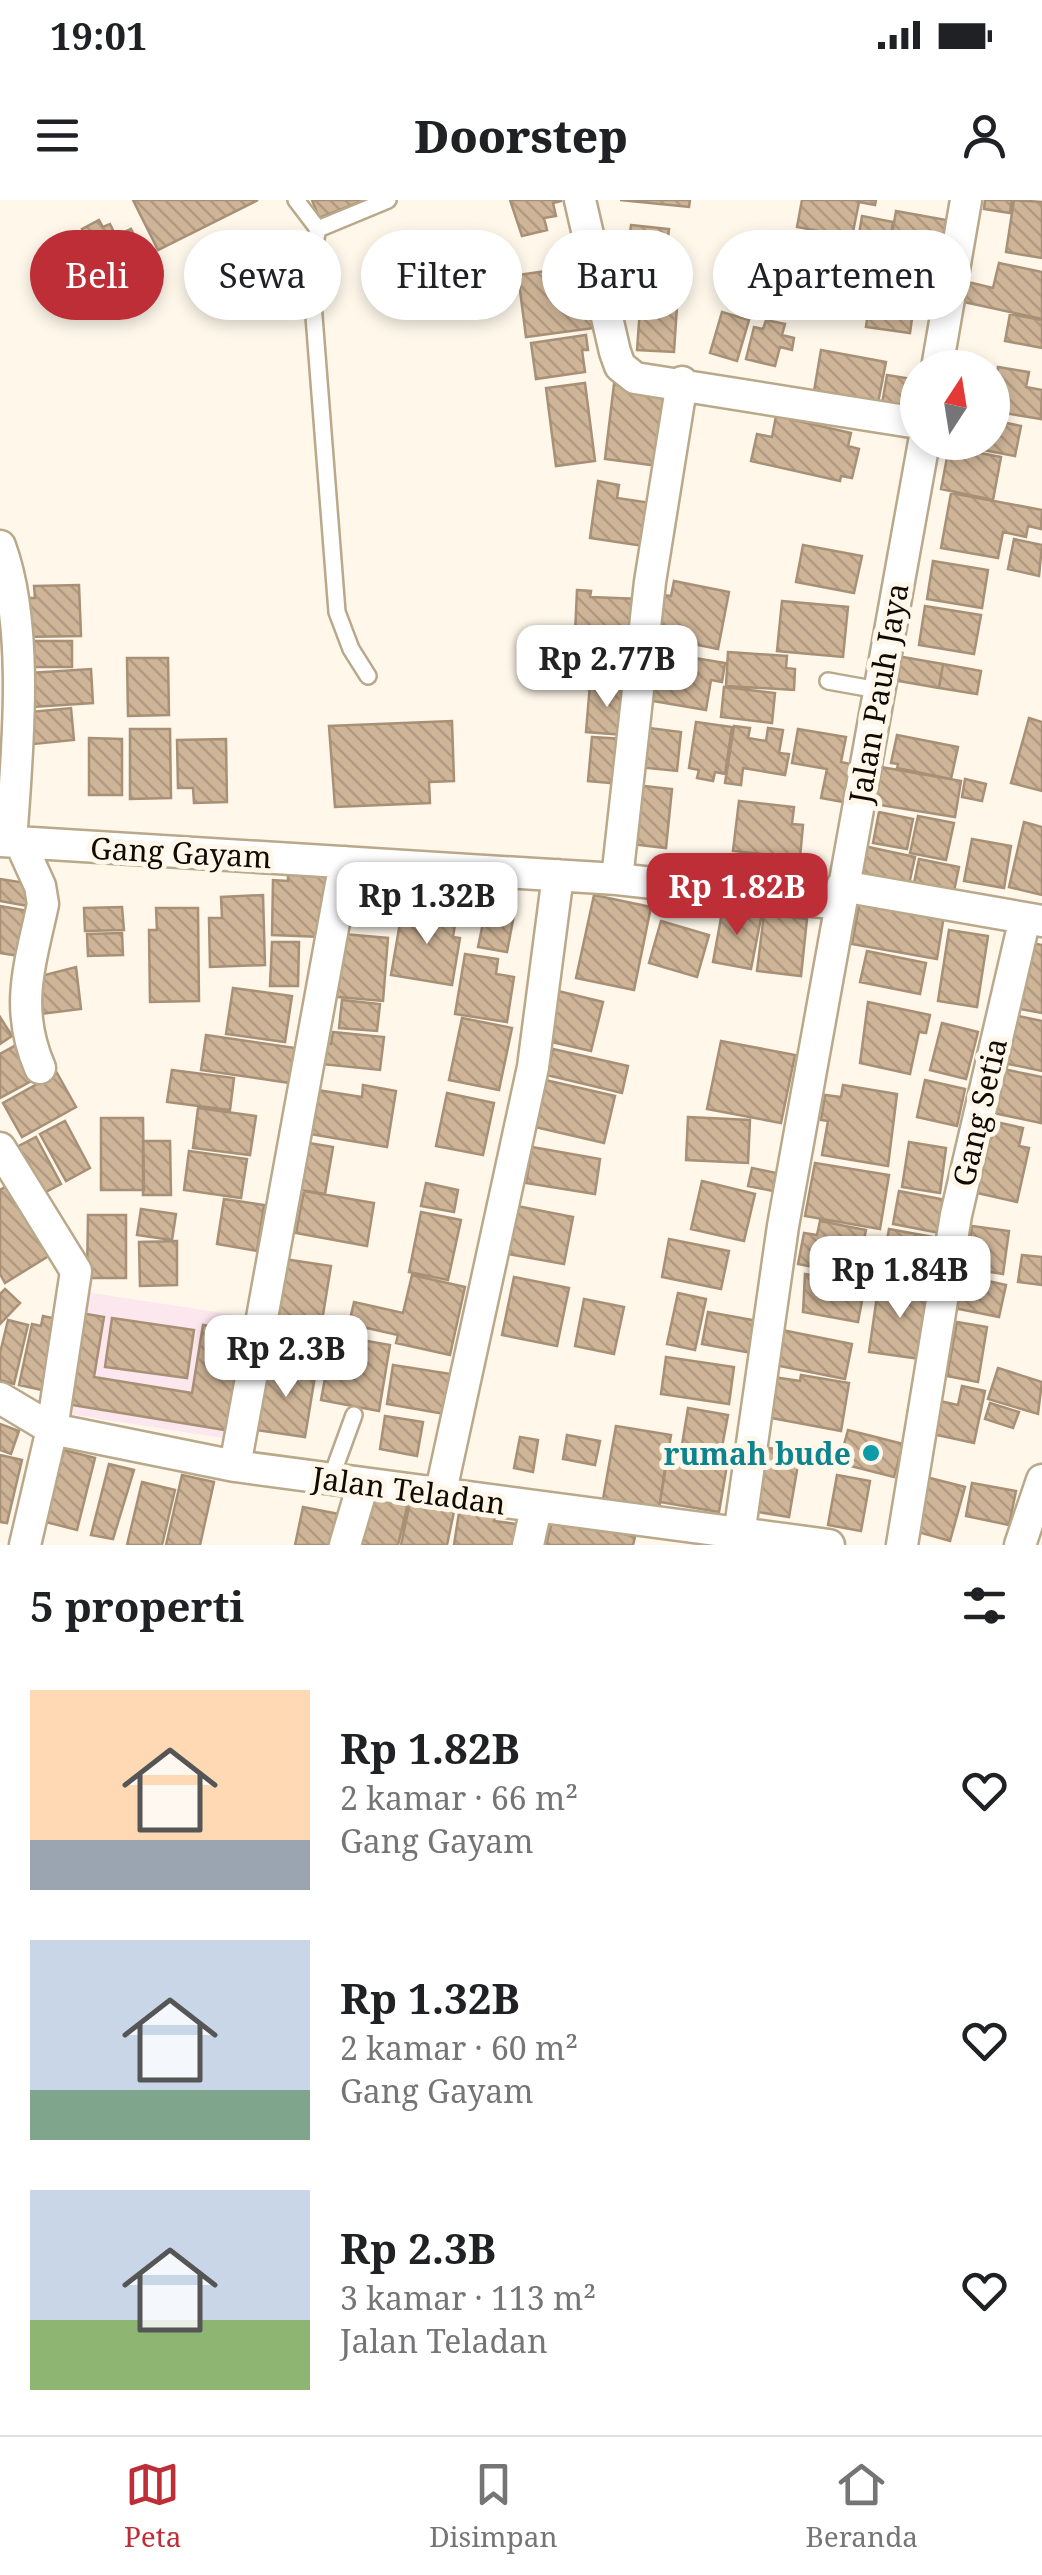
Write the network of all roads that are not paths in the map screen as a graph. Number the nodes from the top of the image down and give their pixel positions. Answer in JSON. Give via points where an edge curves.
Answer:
{"nodes":[{"id":1,"x":296,"y":200,"type":"edge"},
{"id":2,"x":388,"y":200,"type":"edge"},
{"id":3,"x":580,"y":200,"type":"edge"},
{"id":4,"x":966,"y":200,"type":"edge"},
{"id":5,"x":318,"y":229,"type":"junction"},
{"id":6,"x":940,"y":350,"type":"edge"},
{"id":7,"x":682,"y":382,"type":"junction"},
{"id":8,"x":900,"y":419,"type":"edge"},
{"id":9,"x":921,"y":460,"type":"edge"},
{"id":10,"x":0,"y":546,"type":"edge"},
{"id":11,"x":368,"y":676,"type":"dead end"},
{"id":12,"x":828,"y":682,"type":"dead end"},
{"id":13,"x":878,"y":690,"type":"junction"},
{"id":14,"x":11,"y":842,"type":"edge"},
{"id":15,"x":345,"y":862,"type":"junction"},
{"id":16,"x":558,"y":875,"type":"junction"},
{"id":17,"x":617,"y":879,"type":"junction"},
{"id":18,"x":841,"y":895,"type":"junction"},
{"id":19,"x":1034,"y":920,"type":"edge"},
{"id":20,"x":40,"y":1068,"type":"dead end"},
{"id":21,"x":0,"y":1148,"type":"edge"},
{"id":22,"x":0,"y":1398,"type":"edge"},
{"id":23,"x":354,"y":1415,"type":"dead end"},
{"id":24,"x":52,"y":1429,"type":"junction"},
{"id":25,"x":235,"y":1466,"type":"junction"},
{"id":26,"x":331,"y":1478,"type":"junction"},
{"id":27,"x":1042,"y":1480,"type":"edge"},
{"id":28,"x":363,"y":1484,"type":"junction"},
{"id":29,"x":441,"y":1491,"type":"junction"},
{"id":30,"x":536,"y":1508,"type":"junction"},
{"id":31,"x":721,"y":1538,"type":"edge"},
{"id":32,"x":25,"y":1545,"type":"edge"},
{"id":33,"x":344,"y":1545,"type":"edge"},
{"id":34,"x":528,"y":1545,"type":"edge"},
{"id":35,"x":829,"y":1545,"type":"edge"},
{"id":36,"x":902,"y":1545,"type":"edge"},
{"id":37,"x":1020,"y":1545,"type":"edge"}],
"edges":[{"from":1,"to":5,"type":"lane"},
{"from":2,"to":5,"type":"lane"},
{"from":3,"to":7,"type":"street","via":[[620,366],[634,378]]},
{"from":4,"to":6,"type":"street"},
{"from":5,"to":11,"type":"lane","via":[[310,265],[338,612]]},
{"from":7,"to":8,"type":"street"},
{"from":7,"to":17,"type":"street","via":[[650,582]]},
{"from":9,"to":13,"type":"street","name":"Jalan Pauh Jaya"},
{"from":10,"to":14,"type":"street","via":[[18,654]]},
{"from":12,"to":13,"type":"lane"},
{"from":13,"to":18,"type":"street","name":"Jalan Pauh Jaya"},
{"from":14,"to":15,"type":"street","name":"Gang Gayam"},
{"from":14,"to":20,"type":"street","via":[[40,886],[43,904],[24,1016]]},
{"from":15,"to":16,"type":"street","name":"Gang Gayam"},
{"from":15,"to":25,"type":"street"},
{"from":16,"to":17,"type":"street","name":"Gang Gayam"},
{"from":16,"to":29,"type":"street","via":[[534,1066]]},
{"from":17,"to":18,"type":"street","name":"Gang Gayam"},
{"from":18,"to":19,"type":"street","name":"Gang Gayam"},
{"from":18,"to":31,"type":"street","name":"Jalan Pauh Jaya"},
{"from":19,"to":36,"type":"street","name":"Gang Setia","via":[[956,1215]]},
{"from":21,"to":24,"type":"street","via":[[76,1271]]},
{"from":22,"to":24,"type":"street","name":"Jalan Teladan"},
{"from":23,"to":26,"type":"lane"},
{"from":24,"to":25,"type":"street","name":"Jalan Teladan"},
{"from":24,"to":32,"type":"street"},
{"from":25,"to":26,"type":"street","name":"Jalan Teladan"},
{"from":26,"to":28,"type":"street","name":"Jalan Teladan"},
{"from":27,"to":37,"type":"street"},
{"from":28,"to":29,"type":"street","name":"Jalan Teladan"},
{"from":28,"to":33,"type":"street"},
{"from":29,"to":30,"type":"street","name":"Jalan Teladan"},
{"from":30,"to":31,"type":"street","name":"Jalan Teladan"},
{"from":30,"to":34,"type":"street"},
{"from":31,"to":35,"type":"street","name":"Jalan Teladan"}]}
